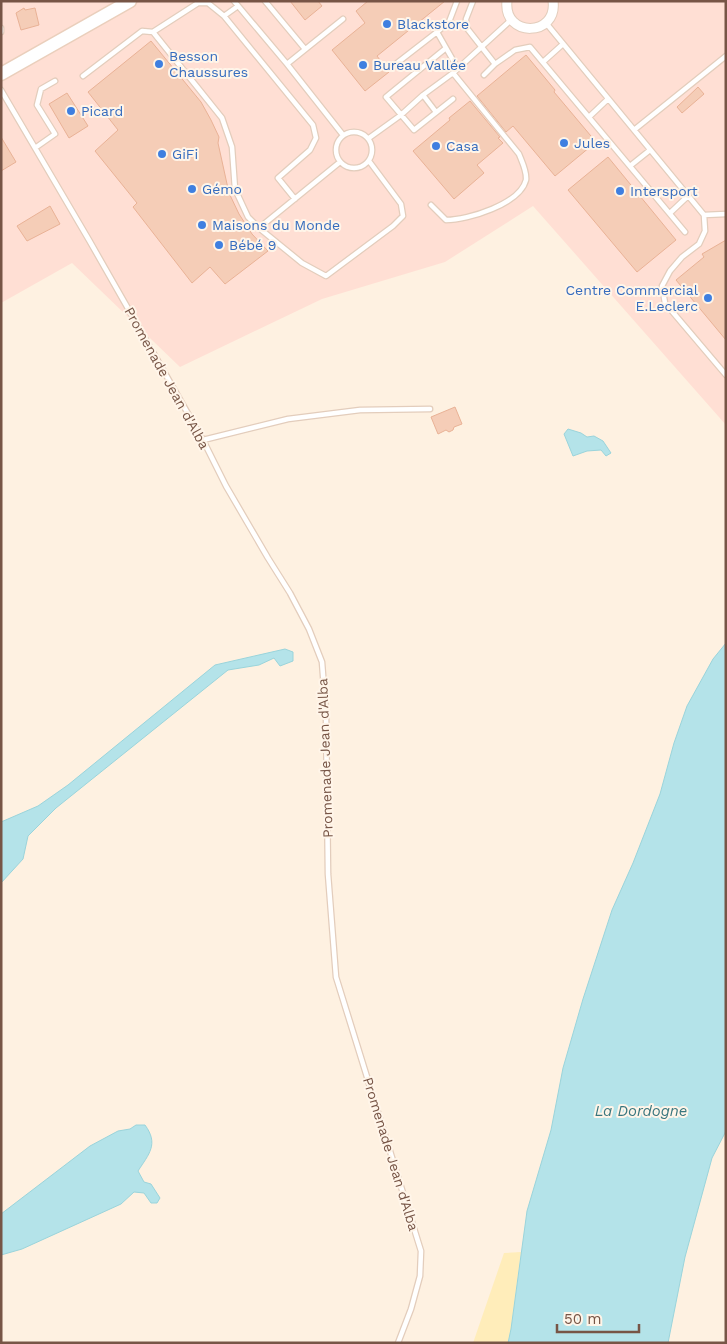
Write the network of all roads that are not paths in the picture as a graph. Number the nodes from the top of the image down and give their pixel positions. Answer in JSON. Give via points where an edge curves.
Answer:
{"nodes":[{"id":1,"x":130,"y":1,"type":"edge"},
{"id":2,"x":234,"y":1,"type":"edge"},
{"id":3,"x":265,"y":1,"type":"edge"},
{"id":4,"x":457,"y":1,"type":"edge"},
{"id":5,"x":473,"y":1,"type":"edge"},
{"id":6,"x":506,"y":1,"type":"edge"},
{"id":7,"x":553,"y":1,"type":"edge"},
{"id":8,"x":238,"y":6,"type":"junction"},
{"id":9,"x":224,"y":16,"type":"junction"},
{"id":10,"x":343,"y":19,"type":"dead end"},
{"id":11,"x":511,"y":20,"type":"junction"},
{"id":12,"x":546,"y":23,"type":"junction"},
{"id":13,"x":1,"y":28,"type":"edge"},
{"id":14,"x":1,"y":32,"type":"edge"},
{"id":15,"x":153,"y":32,"type":"junction"},
{"id":16,"x":437,"y":32,"type":"junction"},
{"id":17,"x":563,"y":44,"type":"junction"},
{"id":18,"x":481,"y":47,"type":"junction"},
{"id":19,"x":446,"y":48,"type":"junction"},
{"id":20,"x":305,"y":49,"type":"junction"},
{"id":21,"x":726,"y":56,"type":"edge"},
{"id":22,"x":542,"y":62,"type":"junction"},
{"id":23,"x":397,"y":63,"type":"dead end"},
{"id":24,"x":287,"y":64,"type":"junction"},
{"id":25,"x":495,"y":64,"type":"junction"},
{"id":26,"x":458,"y":69,"type":"junction"},
{"id":27,"x":453,"y":73,"type":"junction"},
{"id":28,"x":1,"y":74,"type":"edge"},
{"id":29,"x":484,"y":75,"type":"dead end"},
{"id":30,"x":83,"y":76,"type":"dead end"},
{"id":31,"x":55,"y":81,"type":"dead end"},
{"id":32,"x":1,"y":90,"type":"edge"},
{"id":33,"x":423,"y":96,"type":"junction"},
{"id":34,"x":453,"y":99,"type":"dead end"},
{"id":35,"x":608,"y":99,"type":"junction"},
{"id":36,"x":436,"y":112,"type":"junction"},
{"id":37,"x":401,"y":115,"type":"junction"},
{"id":38,"x":589,"y":117,"type":"junction"},
{"id":39,"x":634,"y":130,"type":"junction"},
{"id":40,"x":343,"y":135,"type":"junction"},
{"id":41,"x":368,"y":138,"type":"junction"},
{"id":42,"x":35,"y":148,"type":"junction"},
{"id":43,"x":650,"y":150,"type":"junction"},
{"id":44,"x":369,"y":161,"type":"junction"},
{"id":45,"x":340,"y":162,"type":"junction"},
{"id":46,"x":630,"y":166,"type":"junction"},
{"id":47,"x":688,"y":196,"type":"junction"},
{"id":48,"x":294,"y":199,"type":"junction"},
{"id":49,"x":431,"y":205,"type":"dead end"},
{"id":50,"x":670,"y":214,"type":"junction"},
{"id":51,"x":726,"y":214,"type":"edge"},
{"id":52,"x":704,"y":215,"type":"junction"},
{"id":53,"x":259,"y":228,"type":"junction"},
{"id":54,"x":685,"y":232,"type":"dead end"},
{"id":55,"x":726,"y":375,"type":"edge"},
{"id":56,"x":430,"y":409,"type":"dead end"},
{"id":57,"x":203,"y":440,"type":"junction"},
{"id":58,"x":398,"y":1343,"type":"edge"}],
"edges":[{"from":1,"to":28,"type":"main road"},
{"from":2,"to":8,"type":"lane"},
{"from":3,"to":20,"type":"lane"},
{"from":4,"to":16,"type":"lane","via":[[450,22]]},
{"from":5,"to":18,"type":"lane","via":[[466,27]]},
{"from":6,"to":11,"type":"street"},
{"from":7,"to":12,"type":"street","via":[[553,11]]},
{"from":8,"to":9,"type":"lane"},
{"from":8,"to":24,"type":"lane"},
{"from":9,"to":15,"type":"lane","via":[[208,3],[198,3]]},
{"from":9,"to":48,"type":"lane","via":[[313,125],[316,138],[310,150],[278,178]]},
{"from":10,"to":20,"type":"lane"},
{"from":11,"to":12,"type":"street","via":[[524,28]]},
{"from":11,"to":18,"type":"lane"},
{"from":12,"to":17,"type":"lane"},
{"from":13,"to":14,"type":"lane"},
{"from":15,"to":30,"type":"lane","via":[[142,32]]},
{"from":15,"to":53,"type":"lane","via":[[222,118],[232,147],[235,189],[248,217]]},
{"from":16,"to":19,"type":"lane"},
{"from":16,"to":23,"type":"lane"},
{"from":17,"to":22,"type":"lane"},
{"from":17,"to":35,"type":"lane"},
{"from":18,"to":25,"type":"lane"},
{"from":18,"to":26,"type":"lane"},
{"from":19,"to":26,"type":"lane"},
{"from":19,"to":37,"type":"lane","via":[[386,97]]},
{"from":20,"to":24,"type":"lane"},
{"from":21,"to":39,"type":"lane"},
{"from":22,"to":25,"type":"lane","via":[[530,47],[515,50]]},
{"from":22,"to":38,"type":"lane"},
{"from":24,"to":40,"type":"lane"},
{"from":25,"to":29,"type":"lane"},
{"from":26,"to":27,"type":"lane"},
{"from":27,"to":33,"type":"lane"},
{"from":27,"to":49,"type":"lane","via":[[519,154],[526,178],[523,187],[500,205],[460,220],[446,220]]},
{"from":31,"to":42,"type":"lane","via":[[41,89],[37,105],[55,134]]},
{"from":32,"to":42,"type":"lane","name":"Promenade Jean d'Alba"},
{"from":33,"to":36,"type":"lane"},
{"from":33,"to":37,"type":"lane"},
{"from":34,"to":36,"type":"lane"},
{"from":35,"to":38,"type":"lane"},
{"from":35,"to":39,"type":"lane"},
{"from":36,"to":37,"type":"lane","via":[[414,130]]},
{"from":37,"to":41,"type":"lane"},
{"from":38,"to":46,"type":"lane"},
{"from":39,"to":43,"type":"lane"},
{"from":40,"to":41,"type":"lane","via":[[354,131]]},
{"from":40,"to":45,"type":"lane","via":[[336,145]]},
{"from":41,"to":44,"type":"lane","via":[[373,149]]},
{"from":42,"to":57,"type":"lane","name":"Promenade Jean d'Alba"},
{"from":43,"to":46,"type":"lane"},
{"from":43,"to":47,"type":"lane"},
{"from":44,"to":45,"type":"lane","via":[[358,168]]},
{"from":44,"to":53,"type":"lane","via":[[401,204],[403,216],[326,276],[302,263]]},
{"from":45,"to":48,"type":"lane"},
{"from":46,"to":50,"type":"lane"},
{"from":47,"to":50,"type":"lane"},
{"from":47,"to":52,"type":"lane"},
{"from":48,"to":53,"type":"lane"},
{"from":50,"to":54,"type":"lane"},
{"from":51,"to":52,"type":"lane"},
{"from":52,"to":55,"type":"lane","via":[[705,231],[699,244],[682,257],[662,286],[665,303]]},
{"from":56,"to":57,"type":"lane","via":[[360,410],[288,419]]},
{"from":57,"to":58,"type":"lane","name":"Promenade Jean d'Alba","via":[[226,486],[290,593],[322,662],[326,714],[328,874],[336,977],[420,1250],[420,1276]]}]}
